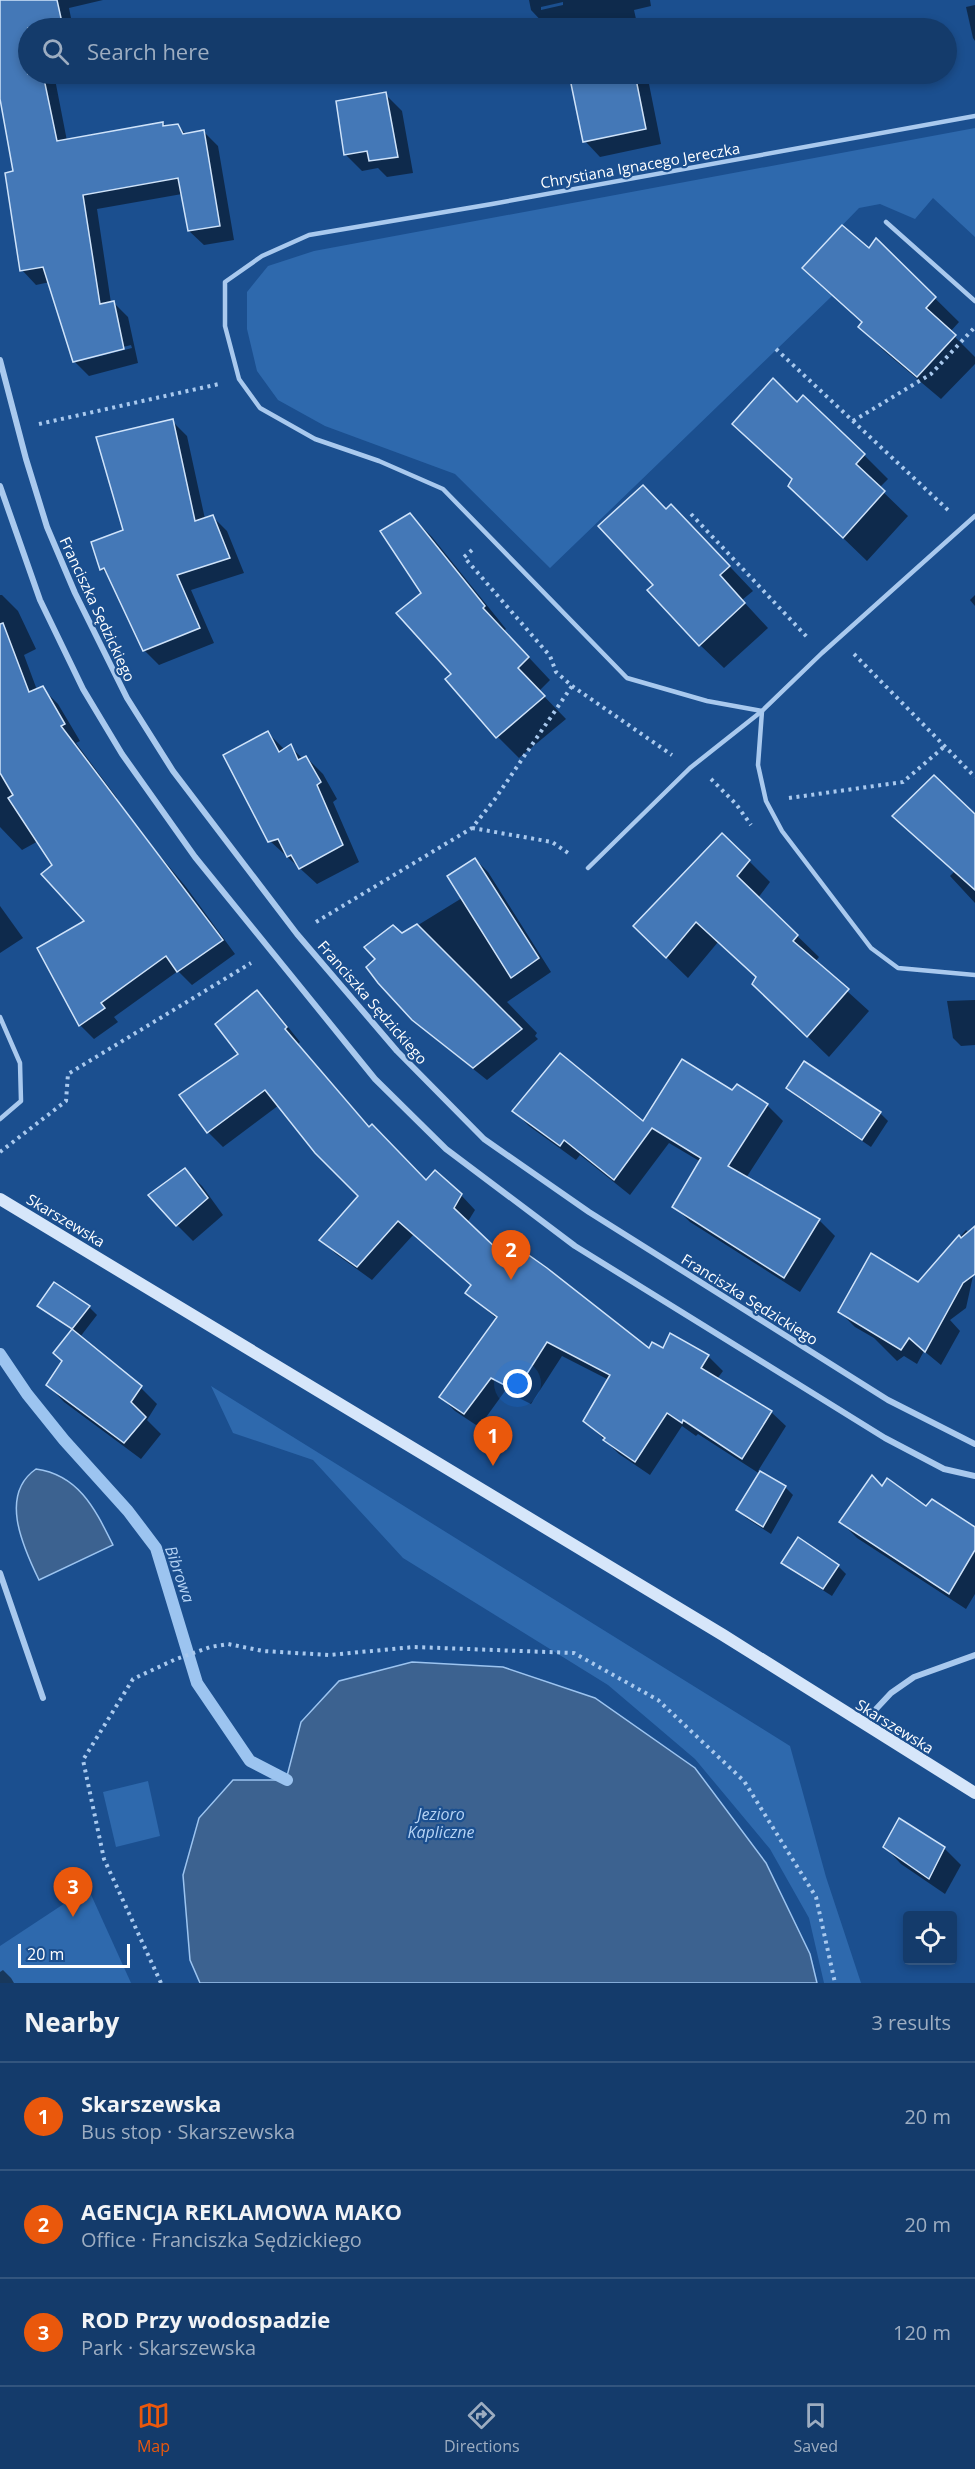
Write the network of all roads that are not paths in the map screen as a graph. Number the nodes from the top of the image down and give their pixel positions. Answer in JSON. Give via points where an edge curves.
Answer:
{"nodes":[{"id":1,"x":975,"y":116,"type":"edge"},
{"id":2,"x":886,"y":222,"type":"dead end"},
{"id":3,"x":975,"y":301,"type":"edge"},
{"id":4,"x":0,"y":360,"type":"edge"},
{"id":5,"x":0,"y":486,"type":"edge"},
{"id":6,"x":975,"y":516,"type":"edge"},
{"id":7,"x":762,"y":711,"type":"junction"},
{"id":8,"x":588,"y":868,"type":"road end"},
{"id":9,"x":975,"y":975,"type":"edge"},
{"id":10,"x":0,"y":1017,"type":"edge"},
{"id":11,"x":0,"y":1119,"type":"edge"},
{"id":12,"x":0,"y":1198,"type":"edge"},
{"id":13,"x":975,"y":1444,"type":"edge"},
{"id":14,"x":975,"y":1476,"type":"edge"},
{"id":15,"x":0,"y":1573,"type":"edge"},
{"id":16,"x":975,"y":1655,"type":"edge"},
{"id":17,"x":43,"y":1698,"type":"dead end"},
{"id":18,"x":862,"y":1723,"type":"junction"},
{"id":19,"x":975,"y":1793,"type":"edge"}],
"edges":[{"from":1,"to":7,"type":"lane","name":"Chrystiana Ignacego Jereczka","via":[[309,235],[262,256],[225,282],[225,326],[239,379],[260,408],[315,439],[443,489],[627,678],[707,701]]},
{"from":2,"to":3,"type":"lane"},
{"from":4,"to":13,"type":"street","name":"Franciszka Sędzickiego","via":[[52,538],[127,699],[173,771],[290,925],[397,1051],[484,1139],[589,1212],[888,1400]]},
{"from":5,"to":14,"type":"street","via":[[40,600],[83,689],[122,754],[195,856],[375,1079],[446,1149],[575,1246],[885,1438],[944,1469]]},
{"from":6,"to":7,"type":"lane"},
{"from":7,"to":8,"type":"lane","via":[[690,768]]},
{"from":7,"to":9,"type":"lane","via":[[758,765],[766,801],[782,831],[871,948],[898,968]]},
{"from":10,"to":11,"type":"lane","via":[[20,1063],[21,1101]]},
{"from":12,"to":18,"type":"street","name":"Skarszewska"},
{"from":15,"to":17,"type":"street"},
{"from":16,"to":18,"type":"street","via":[[914,1677],[891,1693]]},
{"from":18,"to":19,"type":"street","name":"Skarszewska"}]}
